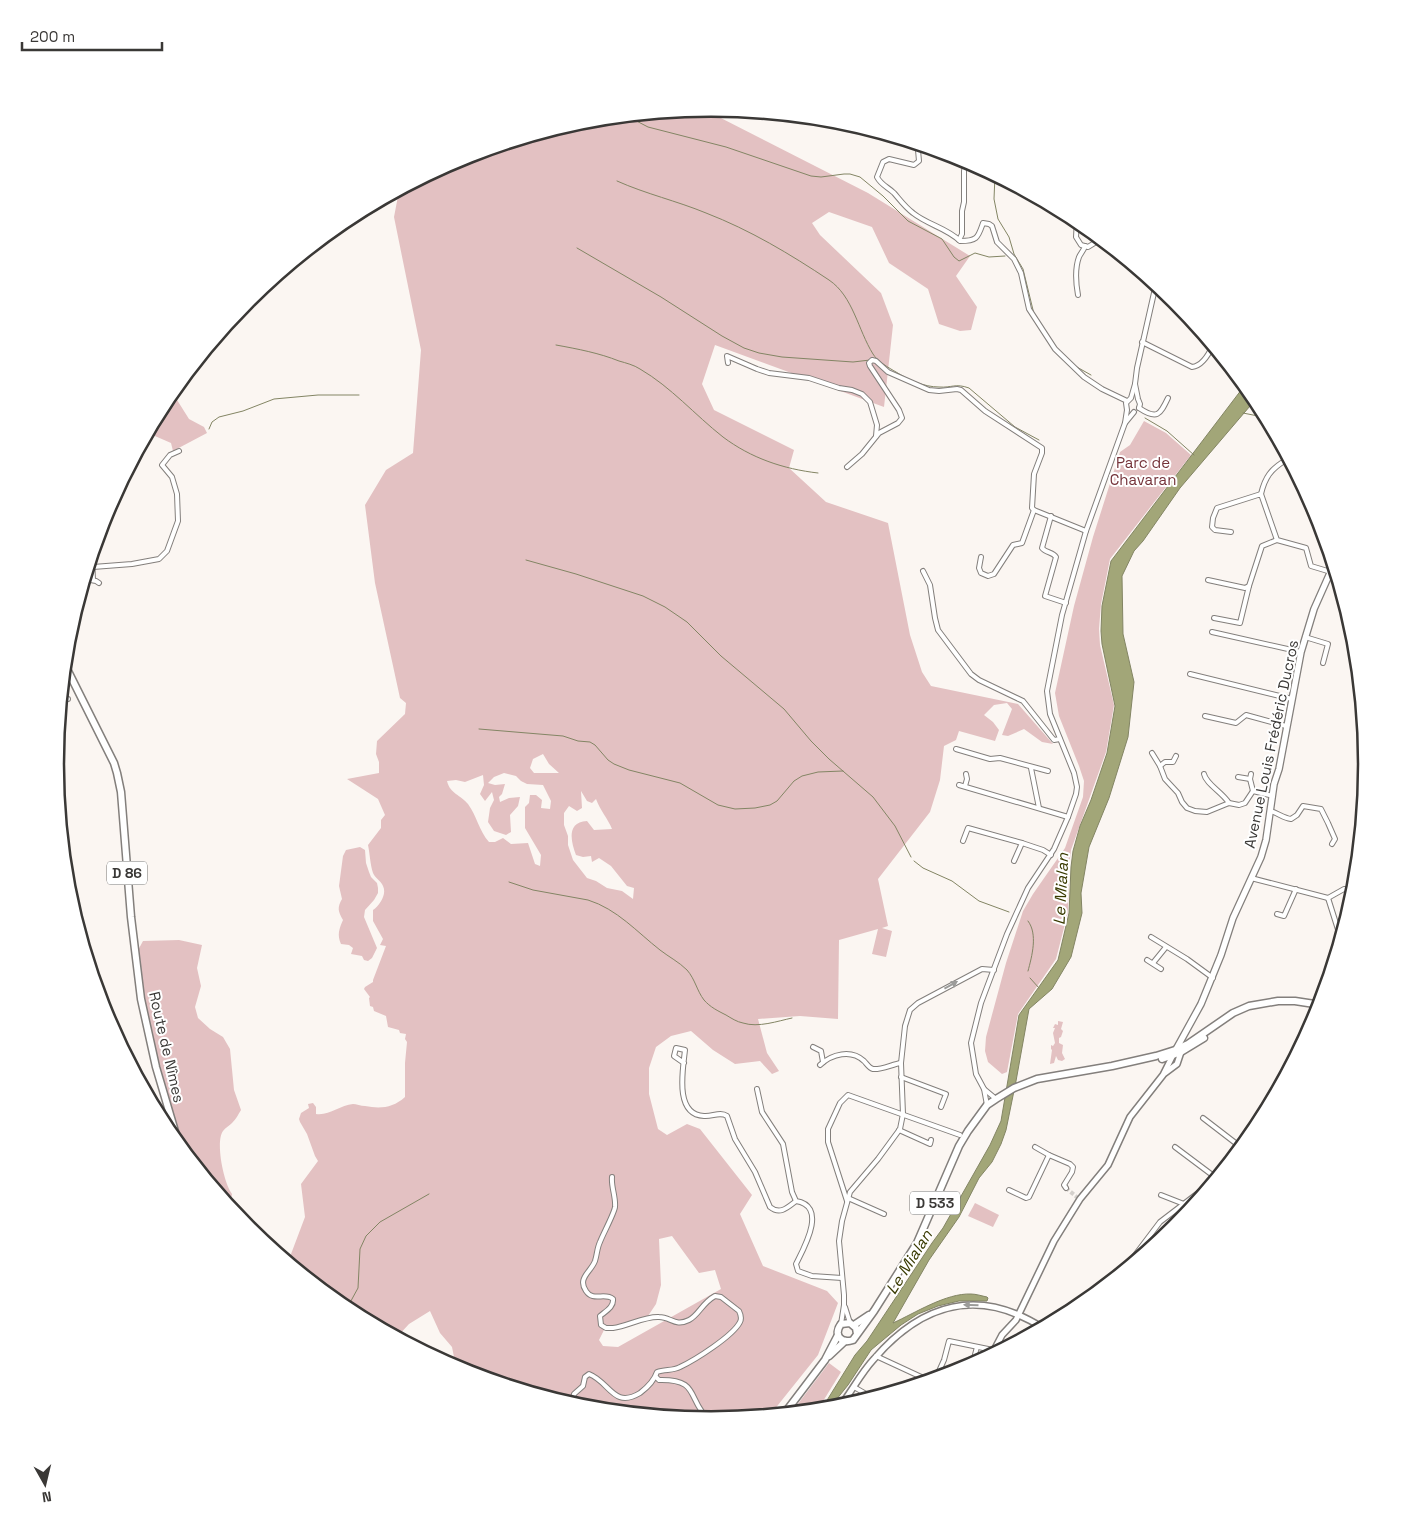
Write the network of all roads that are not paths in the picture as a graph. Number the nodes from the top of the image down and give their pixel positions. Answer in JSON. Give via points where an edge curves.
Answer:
{"nodes":[{"id":1,"x":918,"y":150,"type":"edge"},
{"id":2,"x":964,"y":169,"type":"edge"},
{"id":3,"x":1076,"y":230,"type":"edge"},
{"id":4,"x":959,"y":240,"type":"junction"},
{"id":5,"x":1095,"y":243,"type":"edge"},
{"id":6,"x":1085,"y":246,"type":"junction"},
{"id":7,"x":1155,"y":292,"type":"edge"},
{"id":8,"x":1078,"y":295,"type":"dead end"},
{"id":9,"x":1142,"y":342,"type":"junction"},
{"id":10,"x":1210,"y":350,"type":"edge"},
{"id":11,"x":728,"y":363,"type":"dead end"},
{"id":12,"x":1135,"y":384,"type":"junction"},
{"id":13,"x":1168,"y":398,"type":"dead end"},
{"id":14,"x":1128,"y":399,"type":"junction"},
{"id":15,"x":1138,"y":399,"type":"junction"},
{"id":16,"x":1139,"y":408,"type":"junction"},
{"id":17,"x":1127,"y":410,"type":"junction"},
{"id":18,"x":1134,"y":412,"type":"junction"},
{"id":19,"x":1125,"y":423,"type":"junction"},
{"id":20,"x":876,"y":438,"type":"junction"},
{"id":21,"x":179,"y":451,"type":"dead end"},
{"id":22,"x":1283,"y":462,"type":"edge"},
{"id":23,"x":847,"y":467,"type":"dead end"},
{"id":24,"x":1261,"y":494,"type":"junction"},
{"id":25,"x":1034,"y":510,"type":"junction"},
{"id":26,"x":1051,"y":516,"type":"junction"},
{"id":27,"x":1086,"y":531,"type":"junction"},
{"id":28,"x":1231,"y":532,"type":"dead end"},
{"id":29,"x":1277,"y":540,"type":"junction"},
{"id":30,"x":981,"y":557,"type":"dead end"},
{"id":31,"x":95,"y":567,"type":"edge"},
{"id":32,"x":923,"y":571,"type":"dead end"},
{"id":33,"x":1330,"y":572,"type":"edge"},
{"id":34,"x":93,"y":573,"type":"edge"},
{"id":35,"x":1330,"y":574,"type":"edge"},
{"id":36,"x":93,"y":580,"type":"joint"},
{"id":37,"x":1208,"y":580,"type":"dead end"},
{"id":38,"x":99,"y":583,"type":"dead end"},
{"id":39,"x":1249,"y":586,"type":"junction"},
{"id":40,"x":1066,"y":603,"type":"junction"},
{"id":41,"x":1214,"y":618,"type":"dead end"},
{"id":42,"x":1212,"y":632,"type":"dead end"},
{"id":43,"x":1305,"y":637,"type":"junction"},
{"id":44,"x":1301,"y":652,"type":"junction"},
{"id":45,"x":1323,"y":663,"type":"dead end"},
{"id":46,"x":70,"y":674,"type":"edge"},
{"id":47,"x":1190,"y":674,"type":"dead end"},
{"id":48,"x":1292,"y":699,"type":"junction"},
{"id":49,"x":1205,"y":716,"type":"dead end"},
{"id":50,"x":1286,"y":726,"type":"junction"},
{"id":51,"x":1060,"y":739,"type":"junction"},
{"id":52,"x":956,"y":749,"type":"dead end"},
{"id":53,"x":1152,"y":753,"type":"dead end"},
{"id":54,"x":1176,"y":756,"type":"dead end"},
{"id":55,"x":1160,"y":766,"type":"junction"},
{"id":56,"x":1031,"y":768,"type":"junction"},
{"id":57,"x":1048,"y":771,"type":"dead end"},
{"id":58,"x":966,"y":774,"type":"dead end"},
{"id":59,"x":1204,"y":774,"type":"dead end"},
{"id":60,"x":1251,"y":774,"type":"dead end"},
{"id":61,"x":1238,"y":777,"type":"dead end"},
{"id":62,"x":1250,"y":779,"type":"junction"},
{"id":63,"x":959,"y":785,"type":"dead end"},
{"id":64,"x":965,"y":786,"type":"junction"},
{"id":65,"x":1252,"y":791,"type":"junction"},
{"id":66,"x":1273,"y":796,"type":"junction"},
{"id":67,"x":1229,"y":803,"type":"junction"},
{"id":68,"x":1039,"y":808,"type":"junction"},
{"id":69,"x":1270,"y":811,"type":"junction"},
{"id":70,"x":1068,"y":817,"type":"junction"},
{"id":71,"x":963,"y":841,"type":"dead end"},
{"id":72,"x":1022,"y":844,"type":"junction"},
{"id":73,"x":1332,"y":844,"type":"dead end"},
{"id":74,"x":1051,"y":855,"type":"junction"},
{"id":75,"x":1014,"y":861,"type":"dead end"},
{"id":76,"x":1251,"y":878,"type":"junction"},
{"id":77,"x":1347,"y":889,"type":"edge"},
{"id":78,"x":1296,"y":890,"type":"junction"},
{"id":79,"x":1328,"y":898,"type":"junction"},
{"id":80,"x":1277,"y":914,"type":"dead end"},
{"id":81,"x":1338,"y":929,"type":"edge"},
{"id":82,"x":1151,"y":937,"type":"dead end"},
{"id":83,"x":1166,"y":946,"type":"junction"},
{"id":84,"x":1147,"y":960,"type":"dead end"},
{"id":85,"x":1153,"y":963,"type":"junction"},
{"id":86,"x":1161,"y":969,"type":"dead end"},
{"id":87,"x":994,"y":970,"type":"junction"},
{"id":88,"x":1213,"y":978,"type":"junction"},
{"id":89,"x":1313,"y":1004,"type":"edge"},
{"id":90,"x":813,"y":1047,"type":"dead end"},
{"id":91,"x":1178,"y":1051,"type":"junction"},
{"id":92,"x":684,"y":1062,"type":"junction"},
{"id":93,"x":901,"y":1063,"type":"junction"},
{"id":94,"x":1163,"y":1075,"type":"junction"},
{"id":95,"x":901,"y":1077,"type":"junction"},
{"id":96,"x":757,"y":1089,"type":"dead end"},
{"id":97,"x":984,"y":1089,"type":"junction"},
{"id":98,"x":997,"y":1098,"type":"junction"},
{"id":99,"x":988,"y":1105,"type":"junction"},
{"id":100,"x":941,"y":1107,"type":"dead end"},
{"id":101,"x":903,"y":1114,"type":"junction"},
{"id":102,"x":1203,"y":1118,"type":"dead end"},
{"id":103,"x":171,"y":1121,"type":"edge"},
{"id":104,"x":899,"y":1130,"type":"junction"},
{"id":105,"x":960,"y":1135,"type":"dead end"},
{"id":106,"x":931,"y":1140,"type":"dead end"},
{"id":107,"x":1236,"y":1143,"type":"edge"},
{"id":108,"x":1175,"y":1147,"type":"dead end"},
{"id":109,"x":1034,"y":1148,"type":"dead end"},
{"id":110,"x":1049,"y":1155,"type":"junction"},
{"id":111,"x":1212,"y":1175,"type":"edge"},
{"id":112,"x":612,"y":1177,"type":"dead end"},
{"id":113,"x":1066,"y":1188,"type":"dead end"},
{"id":114,"x":1009,"y":1190,"type":"dead end"},
{"id":115,"x":1199,"y":1192,"type":"edge"},
{"id":116,"x":1161,"y":1195,"type":"dead end"},
{"id":117,"x":847,"y":1200,"type":"junction"},
{"id":118,"x":796,"y":1201,"type":"junction"},
{"id":119,"x":1185,"y":1203,"type":"junction"},
{"id":120,"x":884,"y":1214,"type":"dead end"},
{"id":121,"x":1134,"y":1256,"type":"edge"},
{"id":122,"x":842,"y":1278,"type":"junction"},
{"id":123,"x":844,"y":1305,"type":"junction"},
{"id":124,"x":874,"y":1311,"type":"junction"},
{"id":125,"x":1019,"y":1315,"type":"junction"},
{"id":126,"x":841,"y":1324,"type":"junction"},
{"id":127,"x":852,"y":1324,"type":"junction"},
{"id":128,"x":1036,"y":1324,"type":"edge"},
{"id":129,"x":857,"y":1334,"type":"junction"},
{"id":130,"x":838,"y":1336,"type":"junction"},
{"id":131,"x":845,"y":1341,"type":"junction"},
{"id":132,"x":996,"y":1346,"type":"edge"},
{"id":133,"x":977,"y":1347,"type":"junction"},
{"id":134,"x":986,"y":1351,"type":"edge"},
{"id":135,"x":876,"y":1356,"type":"junction"},
{"id":136,"x":975,"y":1356,"type":"edge"},
{"id":137,"x":825,"y":1360,"type":"junction"},
{"id":138,"x":939,"y":1371,"type":"edge"},
{"id":139,"x":656,"y":1377,"type":"junction"},
{"id":140,"x":922,"y":1377,"type":"edge"},
{"id":141,"x":854,"y":1387,"type":"junction"},
{"id":142,"x":865,"y":1393,"type":"edge"},
{"id":143,"x":573,"y":1397,"type":"edge"},
{"id":144,"x":845,"y":1398,"type":"edge"},
{"id":145,"x":789,"y":1408,"type":"edge"},
{"id":146,"x":702,"y":1412,"type":"edge"}],
"edges":[{"from":1,"to":4,"type":"street","via":[[919,162],[914,165],[888,159],[883,162],[877,177],[914,214]]},
{"from":2,"to":4,"type":"street","via":[[962,234]]},
{"from":3,"to":6,"type":"street","via":[[1076,237]]},
{"from":4,"to":14,"type":"street","via":[[964,242],[976,238],[983,223],[992,226],[997,242],[1021,273],[1029,310],[1055,349],[1084,377],[1102,389]]},
{"from":5,"to":6,"type":"street"},
{"from":6,"to":8,"type":"street","via":[[1076,275]]},
{"from":7,"to":9,"type":"street"},
{"from":9,"to":10,"type":"street","via":[[1192,367],[1202,362]]},
{"from":9,"to":12,"type":"street"},
{"from":11,"to":20,"type":"street","via":[[727,356],[769,373],[809,378],[862,394],[870,402],[877,425]]},
{"from":12,"to":14,"type":"street"},
{"from":12,"to":15,"type":"street"},
{"from":13,"to":16,"type":"street","via":[[1156,415]]},
{"from":14,"to":15,"type":"street"},
{"from":14,"to":17,"type":"street"},
{"from":15,"to":16,"type":"street"},
{"from":16,"to":18,"type":"street"},
{"from":17,"to":18,"type":"street"},
{"from":17,"to":19,"type":"street"},
{"from":18,"to":19,"type":"street"},
{"from":19,"to":27,"type":"street"},
{"from":20,"to":23,"type":"street"},
{"from":20,"to":25,"type":"street","via":[[902,418],[870,366],[872,360],[888,372],[928,390],[962,390],[985,411],[1042,448],[1034,474]]},
{"from":21,"to":31,"type":"street","via":[[170,455],[162,465],[172,478],[177,494],[178,520],[167,551],[159,559],[146,562]]},
{"from":22,"to":24,"type":"street","via":[[1269,473]]},
{"from":24,"to":28,"type":"street","via":[[1217,508],[1212,527]]},
{"from":24,"to":29,"type":"street"},
{"from":25,"to":26,"type":"street"},
{"from":25,"to":30,"type":"street","via":[[1022,542],[1014,545],[994,574],[981,573]]},
{"from":26,"to":27,"type":"street"},
{"from":26,"to":40,"type":"street","via":[[1042,548],[1056,558],[1045,596]]},
{"from":27,"to":40,"type":"street"},
{"from":29,"to":33,"type":"street","via":[[1306,548],[1311,566]]},
{"from":29,"to":39,"type":"street","via":[[1262,546]]},
{"from":32,"to":51,"type":"street","via":[[930,585],[938,630],[971,674],[1023,700],[1054,740]]},
{"from":34,"to":36,"type":"street"},
{"from":35,"to":43,"type":"main road","name":"Avenue Louis Frédéric Ducros"},
{"from":36,"to":38,"type":"street"},
{"from":37,"to":39,"type":"street","via":[[1245,588]]},
{"from":39,"to":41,"type":"street","via":[[1240,623]]},
{"from":40,"to":51,"type":"street","via":[[1047,691],[1050,714]]},
{"from":42,"to":44,"type":"street"},
{"from":43,"to":44,"type":"main road","name":"Avenue Louis Frédéric Ducros"},
{"from":43,"to":45,"type":"street","via":[[1328,644]]},
{"from":44,"to":48,"type":"main road","name":"Avenue Louis Frédéric Ducros"},
{"from":46,"to":103,"type":"main road","name":"Route de Nîmes","number":"D 86","via":[[118,773],[141,999]]},
{"from":47,"to":48,"type":"street"},
{"from":48,"to":50,"type":"main road","name":"Avenue Louis Frédéric Ducros"},
{"from":49,"to":50,"type":"street","via":[[1236,723],[1246,715]]},
{"from":50,"to":66,"type":"main road","name":"Avenue Louis Frédéric Ducros"},
{"from":51,"to":70,"type":"street","via":[[1077,787]]},
{"from":52,"to":56,"type":"street"},
{"from":53,"to":55,"type":"street"},
{"from":54,"to":55,"type":"street","via":[[1173,762],[1164,762]]},
{"from":55,"to":67,"type":"street","via":[[1187,808],[1208,812]]},
{"from":56,"to":57,"type":"street"},
{"from":56,"to":68,"type":"street"},
{"from":58,"to":64,"type":"street"},
{"from":59,"to":67,"type":"street"},
{"from":60,"to":62,"type":"street"},
{"from":61,"to":62,"type":"street"},
{"from":62,"to":65,"type":"street"},
{"from":63,"to":64,"type":"street"},
{"from":64,"to":68,"type":"street"},
{"from":65,"to":66,"type":"street"},
{"from":65,"to":67,"type":"street","via":[[1245,803]]},
{"from":66,"to":69,"type":"main road","name":"Avenue Louis Frédéric Ducros"},
{"from":68,"to":70,"type":"street"},
{"from":69,"to":73,"type":"street","via":[[1291,819],[1303,806],[1321,809],[1335,839]]},
{"from":69,"to":76,"type":"main road","name":"Avenue Louis Frédéric Ducros","via":[[1264,848]]},
{"from":70,"to":74,"type":"street"},
{"from":71,"to":72,"type":"street","via":[[968,828]]},
{"from":72,"to":74,"type":"street"},
{"from":72,"to":75,"type":"street"},
{"from":74,"to":87,"type":"street","via":[[1028,888]]},
{"from":76,"to":78,"type":"street"},
{"from":76,"to":88,"type":"main road","name":"Avenue Louis Frédéric Ducros","via":[[1233,918]]},
{"from":77,"to":79,"type":"street"},
{"from":78,"to":79,"type":"street"},
{"from":78,"to":80,"type":"street","via":[[1284,916]]},
{"from":79,"to":81,"type":"street"},
{"from":82,"to":83,"type":"street"},
{"from":83,"to":85,"type":"street"},
{"from":83,"to":88,"type":"street"},
{"from":84,"to":85,"type":"street"},
{"from":85,"to":86,"type":"street"},
{"from":93,"to":87,"type":"street","one_way":true,"via":[[910,1010],[982,969]]},
{"from":87,"to":97,"type":"street","via":[[971,1043],[976,1074]]},
{"from":88,"to":91,"type":"main road","name":"Avenue Louis Frédéric Ducros"},
{"from":89,"to":91,"type":"main road","number":"D 533","via":[[1269,1002],[1241,1010]]},
{"from":90,"to":93,"type":"street","via":[[821,1051],[822,1064],[840,1054],[856,1056],[875,1070]]},
{"from":91,"to":94,"type":"street"},
{"from":91,"to":94,"type":"street","via":[[1177,1064]]},
{"from":91,"to":98,"type":"main road","number":"D 533","via":[[1145,1063],[1038,1079]]},
{"from":92,"to":92,"type":"street","via":[[685,1050],[676,1048],[674,1056]]},
{"from":92,"to":118,"type":"street","via":[[682,1096],[690,1109],[696,1115],[726,1116],[770,1207],[783,1210]]},
{"from":93,"to":95,"type":"street"},
{"from":94,"to":125,"type":"street","via":[[1130,1118],[1108,1165],[1079,1198],[1054,1241]]},
{"from":95,"to":100,"type":"street","via":[[946,1094]]},
{"from":95,"to":101,"type":"street"},
{"from":96,"to":118,"type":"street","via":[[762,1112],[783,1144]]},
{"from":97,"to":98,"type":"street"},
{"from":97,"to":99,"type":"street"},
{"from":98,"to":99,"type":"main road","number":"D 533"},
{"from":99,"to":124,"type":"main road","number":"D 533","via":[[959,1146],[917,1243]]},
{"from":101,"to":104,"type":"street"},
{"from":101,"to":105,"type":"street"},
{"from":101,"to":117,"type":"street","via":[[848,1095],[840,1103],[828,1129],[828,1142]]},
{"from":102,"to":107,"type":"street"},
{"from":104,"to":106,"type":"street","via":[[930,1144]]},
{"from":104,"to":117,"type":"street","via":[[852,1189]]},
{"from":108,"to":111,"type":"street"},
{"from":109,"to":110,"type":"street"},
{"from":110,"to":113,"type":"street","via":[[1073,1167],[1064,1185]]},
{"from":110,"to":114,"type":"street","via":[[1029,1198]]},
{"from":112,"to":139,"type":"street","via":[[615,1210],[599,1244],[594,1264],[583,1282],[590,1296],[613,1299],[613,1304],[600,1316],[602,1324],[613,1328],[657,1317],[685,1322],[715,1296],[723,1298],[741,1317],[731,1334],[679,1368],[660,1370]]},
{"from":115,"to":119,"type":"street"},
{"from":116,"to":119,"type":"street"},
{"from":117,"to":120,"type":"street"},
{"from":117,"to":122,"type":"street","via":[[838,1241]]},
{"from":118,"to":122,"type":"street","via":[[807,1207],[812,1220],[810,1235],[796,1264],[798,1271],[812,1276]]},
{"from":119,"to":121,"type":"street","via":[[1160,1222]]},
{"from":122,"to":123,"type":"street"},
{"from":123,"to":126,"type":"street"},
{"from":123,"to":127,"type":"street"},
{"from":124,"to":127,"type":"main road","number":"D 533"},
{"from":124,"to":129,"type":"main road","number":"D 533"},
{"from":125,"to":128,"type":"street"},
{"from":125,"to":132,"type":"street"},
{"from":125,"to":135,"type":"street","one_way":true,"via":[[980,1306],[947,1307],[915,1321]]},
{"from":126,"to":127,"type":"main road"},
{"from":126,"to":130,"type":"main road"},
{"from":127,"to":129,"type":"main road"},
{"from":129,"to":131,"type":"main road","via":[[853,1340]]},
{"from":130,"to":131,"type":"main road"},
{"from":130,"to":137,"type":"main road"},
{"from":131,"to":137,"type":"main road"},
{"from":133,"to":134,"type":"street"},
{"from":133,"to":136,"type":"street"},
{"from":133,"to":138,"type":"street","via":[[949,1341]]},
{"from":135,"to":140,"type":"street"},
{"from":135,"to":141,"type":"street"},
{"from":137,"to":145,"type":"main road"},
{"from":139,"to":143,"type":"street","via":[[644,1390],[626,1399],[610,1392],[589,1374]]},
{"from":139,"to":146,"type":"street","via":[[685,1384]]},
{"from":141,"to":142,"type":"street"},
{"from":141,"to":144,"type":"street"}]}
